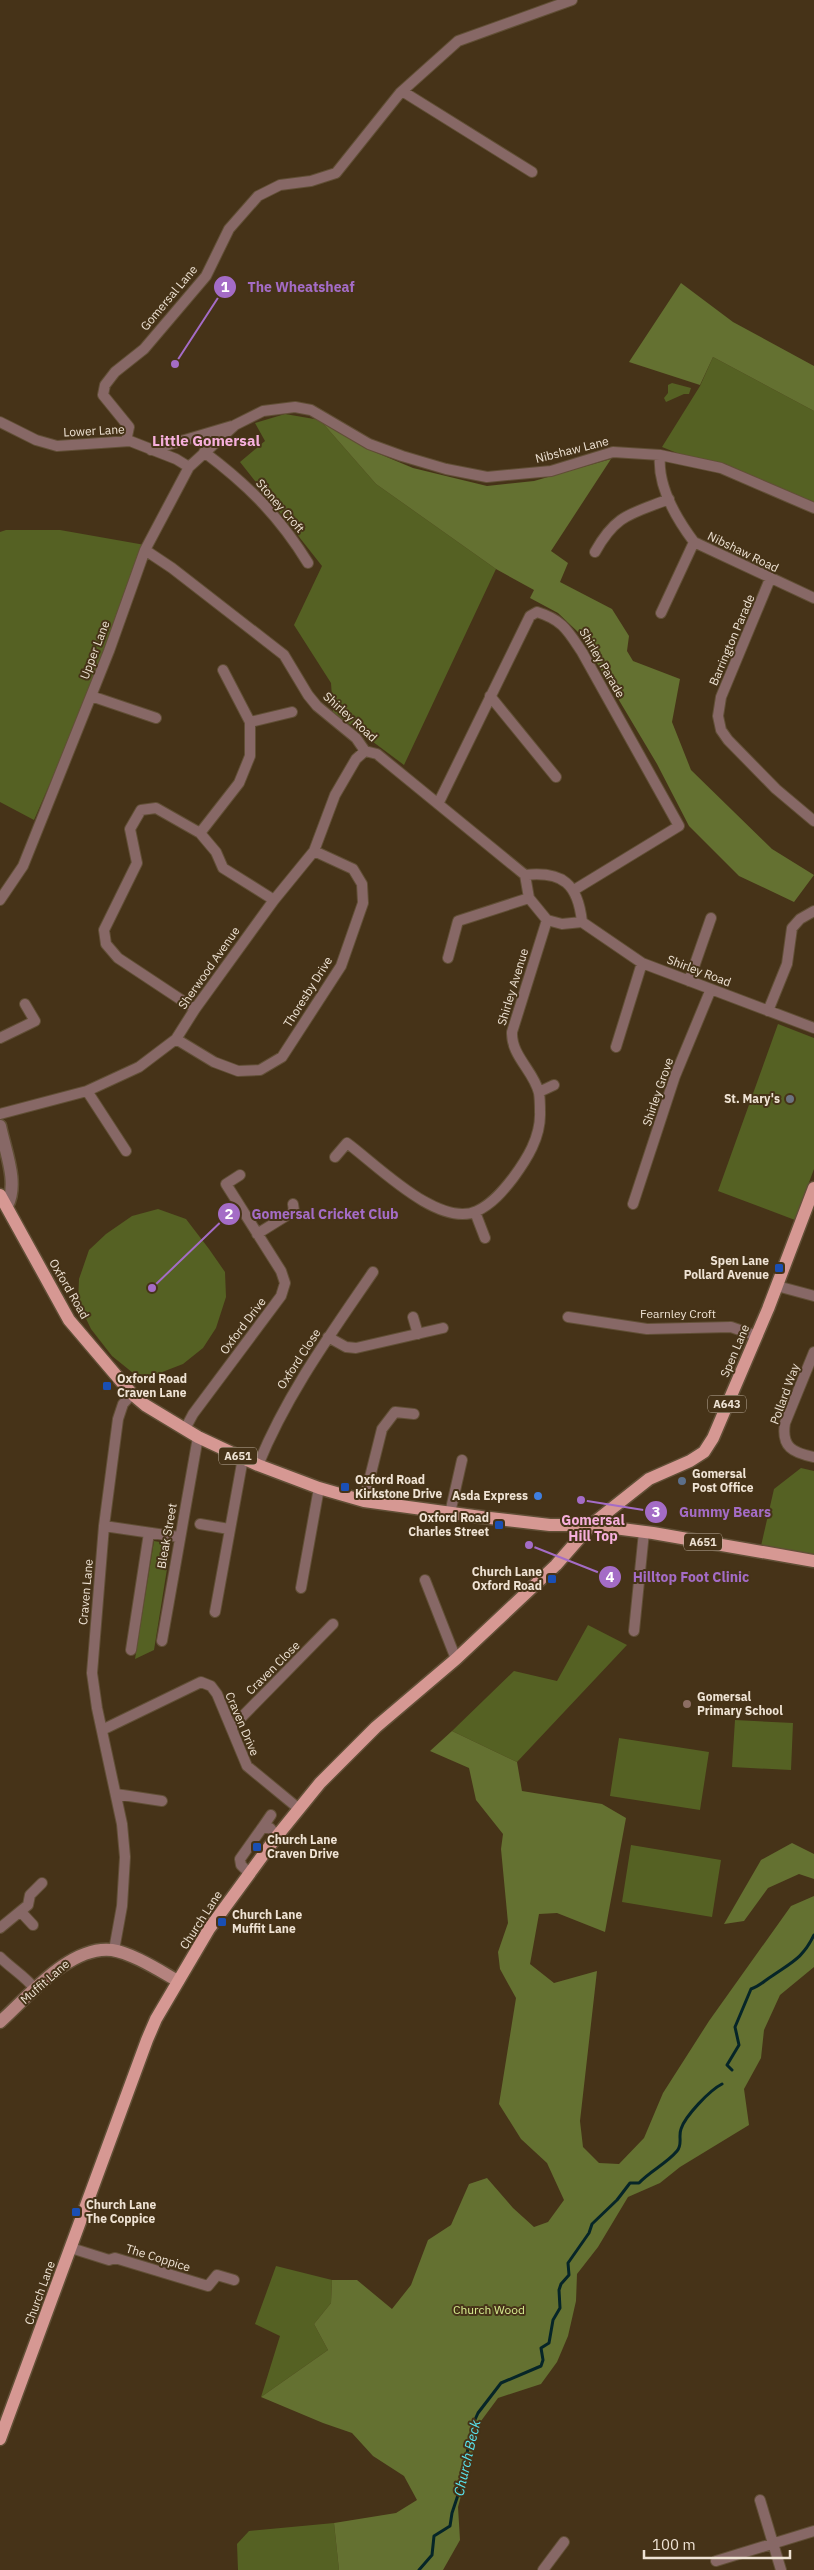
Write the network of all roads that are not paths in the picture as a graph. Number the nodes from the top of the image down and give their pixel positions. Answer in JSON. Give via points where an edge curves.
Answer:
{"nodes":[{"id":1,"x":572,"y":0,"type":"edge"},
{"id":2,"x":402,"y":91,"type":"junction"},
{"id":3,"x":532,"y":172,"type":"dead end"},
{"id":4,"x":311,"y":410,"type":"joint"},
{"id":5,"x":0,"y":422,"type":"edge"},
{"id":6,"x":235,"y":425,"type":"junction"},
{"id":7,"x":126,"y":441,"type":"junction"},
{"id":8,"x":150,"y":450,"type":"junction"},
{"id":9,"x":204,"y":452,"type":"junction"},
{"id":10,"x":660,"y":455,"type":"junction"},
{"id":11,"x":189,"y":467,"type":"junction"},
{"id":12,"x":669,"y":499,"type":"junction"},
{"id":13,"x":814,"y":508,"type":"edge"},
{"id":14,"x":694,"y":542,"type":"junction"},
{"id":15,"x":146,"y":550,"type":"junction"},
{"id":16,"x":595,"y":552,"type":"dead end"},
{"id":17,"x":308,"y":563,"type":"dead end"},
{"id":18,"x":770,"y":579,"type":"junction"},
{"id":19,"x":814,"y":598,"type":"edge"},
{"id":20,"x":661,"y":613,"type":"dead end"},
{"id":21,"x":223,"y":670,"type":"dead end"},
{"id":22,"x":91,"y":696,"type":"junction"},
{"id":23,"x":490,"y":696,"type":"junction"},
{"id":24,"x":292,"y":712,"type":"dead end"},
{"id":25,"x":156,"y":718,"type":"dead end"},
{"id":26,"x":250,"y":722,"type":"junction"},
{"id":27,"x":365,"y":751,"type":"junction"},
{"id":28,"x":556,"y":777,"type":"dead end"},
{"id":29,"x":438,"y":804,"type":"junction"},
{"id":30,"x":814,"y":821,"type":"edge"},
{"id":31,"x":200,"y":833,"type":"junction"},
{"id":32,"x":314,"y":851,"type":"junction"},
{"id":33,"x":525,"y":875,"type":"junction"},
{"id":34,"x":574,"y":890,"type":"junction"},
{"id":35,"x":529,"y":898,"type":"junction"},
{"id":36,"x":0,"y":900,"type":"edge"},
{"id":37,"x":274,"y":900,"type":"junction"},
{"id":38,"x":814,"y":911,"type":"edge"},
{"id":39,"x":711,"y":918,"type":"dead end"},
{"id":40,"x":547,"y":920,"type":"junction"},
{"id":41,"x":582,"y":922,"type":"junction"},
{"id":42,"x":448,"y":958,"type":"dead end"},
{"id":43,"x":642,"y":963,"type":"junction"},
{"id":44,"x":688,"y":981,"type":"junction"},
{"id":45,"x":711,"y":989,"type":"junction"},
{"id":46,"x":25,"y":1004,"type":"dead end"},
{"id":47,"x":195,"y":1009,"type":"junction"},
{"id":48,"x":768,"y":1011,"type":"junction"},
{"id":49,"x":814,"y":1028,"type":"edge"},
{"id":50,"x":0,"y":1038,"type":"edge"},
{"id":51,"x":176,"y":1039,"type":"junction"},
{"id":52,"x":616,"y":1047,"type":"dead end"},
{"id":53,"x":554,"y":1085,"type":"dead end"},
{"id":54,"x":87,"y":1090,"type":"junction"},
{"id":55,"x":539,"y":1092,"type":"junction"},
{"id":56,"x":0,"y":1114,"type":"edge"},
{"id":57,"x":0,"y":1126,"type":"edge"},
{"id":58,"x":126,"y":1151,"type":"dead end"},
{"id":59,"x":335,"y":1157,"type":"dead end"},
{"id":60,"x":240,"y":1175,"type":"dead end"},
{"id":61,"x":814,"y":1188,"type":"edge"},
{"id":62,"x":4,"y":1200,"type":"edge"},
{"id":63,"x":633,"y":1204,"type":"dead end"},
{"id":64,"x":295,"y":1210,"type":"dead end"},
{"id":65,"x":476,"y":1212,"type":"junction"},
{"id":66,"x":257,"y":1234,"type":"junction"},
{"id":67,"x":485,"y":1238,"type":"dead end"},
{"id":68,"x":373,"y":1272,"type":"dead end"},
{"id":69,"x":777,"y":1286,"type":"junction"},
{"id":70,"x":814,"y":1296,"type":"edge"},
{"id":71,"x":568,"y":1317,"type":"dead end"},
{"id":72,"x":413,"y":1318,"type":"dead end"},
{"id":73,"x":443,"y":1328,"type":"dead end"},
{"id":74,"x":418,"y":1334,"type":"junction"},
{"id":75,"x":757,"y":1336,"type":"junction"},
{"id":76,"x":328,"y":1337,"type":"junction"},
{"id":77,"x":814,"y":1352,"type":"edge"},
{"id":78,"x":132,"y":1394,"type":"junction"},
{"id":79,"x":414,"y":1414,"type":"dead end"},
{"id":80,"x":185,"y":1429,"type":"junction"},
{"id":81,"x":198,"y":1437,"type":"junction"},
{"id":82,"x":814,"y":1457,"type":"edge"},
{"id":83,"x":243,"y":1458,"type":"junction"},
{"id":84,"x":462,"y":1460,"type":"dead end"},
{"id":85,"x":258,"y":1465,"type":"junction"},
{"id":86,"x":319,"y":1488,"type":"junction"},
{"id":87,"x":364,"y":1501,"type":"junction"},
{"id":88,"x":450,"y":1514,"type":"junction"},
{"id":89,"x":200,"y":1524,"type":"dead end"},
{"id":90,"x":591,"y":1525,"type":"junction"},
{"id":91,"x":104,"y":1526,"type":"junction"},
{"id":92,"x":229,"y":1530,"type":"junction"},
{"id":93,"x":644,"y":1532,"type":"junction"},
{"id":94,"x":149,"y":1533,"type":"junction"},
{"id":95,"x":179,"y":1537,"type":"junction"},
{"id":96,"x":814,"y":1561,"type":"edge"},
{"id":97,"x":425,"y":1580,"type":"dead end"},
{"id":98,"x":301,"y":1588,"type":"dead end"},
{"id":99,"x":213,"y":1605,"type":"dead end"},
{"id":100,"x":334,"y":1624,"type":"dead end"},
{"id":101,"x":634,"y":1631,"type":"dead end"},
{"id":102,"x":162,"y":1641,"type":"dead end"},
{"id":103,"x":131,"y":1650,"type":"dead end"},
{"id":104,"x":456,"y":1659,"type":"junction"},
{"id":105,"x":231,"y":1728,"type":"junction"},
{"id":106,"x":102,"y":1730,"type":"junction"},
{"id":107,"x":116,"y":1794,"type":"junction"},
{"id":108,"x":162,"y":1801,"type":"dead end"},
{"id":109,"x":298,"y":1808,"type":"junction"},
{"id":110,"x":271,"y":1815,"type":"dead end"},
{"id":111,"x":262,"y":1828,"type":"junction"},
{"id":112,"x":276,"y":1836,"type":"junction"},
{"id":113,"x":248,"y":1873,"type":"junction"},
{"id":114,"x":42,"y":1883,"type":"dead end"},
{"id":115,"x":21,"y":1912,"type":"junction"},
{"id":116,"x":33,"y":1925,"type":"dead end"},
{"id":117,"x":0,"y":1928,"type":"edge"},
{"id":118,"x":114,"y":1950,"type":"junction"},
{"id":119,"x":0,"y":1957,"type":"edge"},
{"id":120,"x":178,"y":1981,"type":"junction"},
{"id":121,"x":36,"y":1990,"type":"junction"},
{"id":122,"x":0,"y":2022,"type":"edge"},
{"id":123,"x":71,"y":2248,"type":"junction"},
{"id":124,"x":234,"y":2280,"type":"dead end"},
{"id":125,"x":0,"y":2439,"type":"edge"},
{"id":126,"x":760,"y":2500,"type":"dead end"},
{"id":127,"x":814,"y":2531,"type":"edge"},
{"id":128,"x":564,"y":2542,"type":"dead end"},
{"id":129,"x":772,"y":2542,"type":"junction"},
{"id":130,"x":716,"y":2561,"type":"dead end"},
{"id":131,"x":543,"y":2570,"type":"edge"},
{"id":132,"x":781,"y":2570,"type":"edge"}],
"edges":[{"from":1,"to":2,"type":"street","name":"Gomersal Lane","via":[[458,41]]},
{"from":2,"to":3,"type":"street"},
{"from":2,"to":7,"type":"street","name":"Gomersal Lane","via":[[336,173],[311,181],[280,185],[258,196],[229,229],[206,276],[144,348],[105,384],[103,395],[129,427]]},
{"from":4,"to":6,"type":"street","name":"Upper Lane","via":[[274,408]]},
{"from":4,"to":10,"type":"street","name":"Nibshaw Lane","via":[[369,444],[446,469],[488,477],[551,470],[613,452]]},
{"from":5,"to":7,"type":"street","name":"Lower Lane","via":[[56,446]]},
{"from":6,"to":8,"type":"street","name":"Upper Lane"},
{"from":6,"to":9,"type":"street","name":"Upper Lane"},
{"from":7,"to":8,"type":"street","name":"Lower Lane"},
{"from":8,"to":11,"type":"street","name":"Lower Lane"},
{"from":9,"to":11,"type":"street","name":"Upper Lane"},
{"from":9,"to":17,"type":"street","name":"Stoney Croft","via":[[254,492],[293,538]]},
{"from":10,"to":12,"type":"street","name":"Nibshaw Road","via":[[659,469]]},
{"from":10,"to":13,"type":"street","name":"Nibshaw Lane","via":[[721,468]]},
{"from":11,"to":15,"type":"street","name":"Upper Lane"},
{"from":12,"to":14,"type":"street","name":"Nibshaw Road"},
{"from":12,"to":16,"type":"street","via":[[617,521]]},
{"from":14,"to":18,"type":"street","name":"Nibshaw Road"},
{"from":14,"to":20,"type":"street"},
{"from":15,"to":22,"type":"street","name":"Upper Lane"},
{"from":15,"to":27,"type":"street","name":"Shirley Road","via":[[284,655],[311,699],[356,738]]},
{"from":18,"to":19,"type":"street","name":"Nibshaw Road"},
{"from":18,"to":30,"type":"street","name":"Barrington Parade","via":[[721,697],[718,716],[721,730],[728,740],[776,789]]},
{"from":21,"to":26,"type":"street"},
{"from":22,"to":25,"type":"street"},
{"from":22,"to":36,"type":"street","name":"Upper Lane","via":[[23,866]]},
{"from":23,"to":28,"type":"street"},
{"from":23,"to":29,"type":"street","name":"Shirley Parade"},
{"from":23,"to":34,"type":"street","name":"Shirley Parade","via":[[530,616],[538,612],[554,617],[582,652],[679,826]]},
{"from":24,"to":26,"type":"street"},
{"from":26,"to":31,"type":"street","via":[[250,756],[239,783]]},
{"from":27,"to":29,"type":"street","name":"Shirley Road","via":[[376,754]]},
{"from":27,"to":32,"type":"street","name":"Sherwood Avenue","via":[[356,758],[335,795]]},
{"from":29,"to":33,"type":"street","name":"Shirley Road"},
{"from":31,"to":37,"type":"street","via":[[216,852],[223,868]]},
{"from":31,"to":47,"type":"street","via":[[156,808],[141,810],[130,830],[136,863],[104,930],[106,944],[118,958]]},
{"from":32,"to":37,"type":"street","name":"Sherwood Avenue"},
{"from":32,"to":51,"type":"street","name":"Thoresby Drive","via":[[353,869],[362,884],[363,903],[341,966],[282,1057],[260,1070],[238,1071],[214,1062]]},
{"from":33,"to":34,"type":"street","via":[[545,873],[561,879]]},
{"from":33,"to":35,"type":"street"},
{"from":34,"to":41,"type":"street","via":[[581,906]]},
{"from":35,"to":40,"type":"street"},
{"from":35,"to":42,"type":"street","via":[[458,921]]},
{"from":37,"to":47,"type":"street","name":"Sherwood Avenue"},
{"from":38,"to":48,"type":"street","via":[[792,928],[787,964]]},
{"from":39,"to":44,"type":"street"},
{"from":40,"to":41,"type":"street","via":[[562,924]]},
{"from":40,"to":55,"type":"street","name":"Shirley Avenue","via":[[512,1032],[512,1042]]},
{"from":41,"to":43,"type":"street","name":"Shirley Road"},
{"from":43,"to":44,"type":"street","name":"Shirley Road"},
{"from":43,"to":52,"type":"street"},
{"from":44,"to":45,"type":"street","name":"Shirley Road"},
{"from":45,"to":48,"type":"street","name":"Shirley Road"},
{"from":45,"to":63,"type":"street","name":"Shirley Grove","via":[[675,1076]]},
{"from":46,"to":50,"type":"street","via":[[35,1021]]},
{"from":47,"to":51,"type":"street","name":"Sherwood Avenue"},
{"from":48,"to":49,"type":"street","name":"Shirley Road"},
{"from":51,"to":54,"type":"street","name":"Sherwood Avenue","via":[[139,1067]]},
{"from":53,"to":55,"type":"street"},
{"from":54,"to":56,"type":"street","name":"Sherwood Avenue"},
{"from":54,"to":58,"type":"street"},
{"from":55,"to":65,"type":"street","name":"Shirley Avenue","via":[[540,1116],[534,1147],[504,1191]]},
{"from":57,"to":62,"type":"street","via":[[12,1179],[12,1195]]},
{"from":59,"to":65,"type":"street","via":[[347,1143],[416,1199],[453,1213]]},
{"from":60,"to":66,"type":"street","name":"Oxford Drive","via":[[226,1184]]},
{"from":61,"to":69,"type":"main road","name":"Spen Lane","number":"A643"},
{"from":62,"to":78,"type":"main road","name":"Oxford Road","number":"A651","via":[[69,1320]]},
{"from":64,"to":66,"type":"street"},
{"from":65,"to":67,"type":"street"},
{"from":66,"to":80,"type":"street","name":"Oxford Drive","via":[[281,1271],[285,1283],[281,1296]]},
{"from":68,"to":76,"type":"street","name":"Oxford Close"},
{"from":69,"to":70,"type":"street"},
{"from":69,"to":75,"type":"main road","name":"Spen Lane","number":"A643"},
{"from":71,"to":75,"type":"street","name":"Fearnley Croft","via":[[647,1328],[731,1327]]},
{"from":72,"to":74,"type":"street"},
{"from":73,"to":74,"type":"street"},
{"from":74,"to":76,"type":"street","via":[[356,1348],[346,1347]]},
{"from":75,"to":90,"type":"main road","name":"Spen Lane","number":"A643","via":[[704,1452],[650,1479]]},
{"from":76,"to":85,"type":"street","name":"Oxford Close","via":[[287,1402]]},
{"from":77,"to":82,"type":"street","name":"Pollard Way","via":[[783,1434],[787,1444],[798,1454]]},
{"from":78,"to":80,"type":"main road","name":"Oxford Road","number":"A651"},
{"from":78,"to":91,"type":"street","name":"Craven Lane","via":[[123,1404],[118,1419]]},
{"from":79,"to":87,"type":"street","via":[[395,1412],[382,1429]]},
{"from":80,"to":81,"type":"main road","name":"Oxford Road","number":"A651"},
{"from":81,"to":83,"type":"main road","name":"Oxford Road","number":"A651"},
{"from":81,"to":95,"type":"street","name":"Bleak Street"},
{"from":83,"to":85,"type":"main road","name":"Oxford Road","number":"A651"},
{"from":83,"to":92,"type":"street"},
{"from":84,"to":88,"type":"street"},
{"from":85,"to":86,"type":"main road","name":"Oxford Road","number":"A651"},
{"from":86,"to":87,"type":"main road","name":"Oxford Road","number":"A651"},
{"from":86,"to":98,"type":"street"},
{"from":87,"to":88,"type":"main road","name":"Oxford Road","number":"A651"},
{"from":88,"to":90,"type":"main road","name":"Oxford Road","number":"A651","via":[[550,1525]]},
{"from":89,"to":92,"type":"street"},
{"from":90,"to":93,"type":"main road","name":"Oxford Road","number":"A651"},
{"from":90,"to":104,"type":"main road","name":"Church Lane","number":"A643","via":[[556,1565]]},
{"from":91,"to":94,"type":"street"},
{"from":91,"to":106,"type":"street","name":"Craven Lane","via":[[92,1673]]},
{"from":92,"to":99,"type":"street"},
{"from":93,"to":96,"type":"main road","name":"Oxford Road","number":"A651"},
{"from":93,"to":101,"type":"street"},
{"from":94,"to":95,"type":"street"},
{"from":94,"to":103,"type":"street"},
{"from":95,"to":102,"type":"street","name":"Bleak Street"},
{"from":97,"to":104,"type":"street"},
{"from":100,"to":105,"type":"street","name":"Craven Close"},
{"from":104,"to":109,"type":"main road","name":"Church Lane","number":"A643","via":[[376,1727]]},
{"from":105,"to":106,"type":"street","name":"Craven Drive","via":[[217,1694],[211,1686],[201,1682]]},
{"from":105,"to":109,"type":"street","name":"Craven Drive","via":[[247,1766]]},
{"from":106,"to":107,"type":"street","name":"Craven Lane"},
{"from":107,"to":108,"type":"street"},
{"from":107,"to":118,"type":"street","name":"Craven Lane","via":[[125,1857],[122,1906]]},
{"from":109,"to":112,"type":"main road","name":"Church Lane","number":"A643"},
{"from":110,"to":111,"type":"street"},
{"from":111,"to":112,"type":"street","via":[[270,1828]]},
{"from":111,"to":113,"type":"street","via":[[240,1859]]},
{"from":112,"to":113,"type":"main road","name":"Church Lane","number":"A643"},
{"from":113,"to":120,"type":"main road","name":"Church Lane","number":"A643"},
{"from":114,"to":115,"type":"street","via":[[30,1895],[28,1905]]},
{"from":115,"to":116,"type":"street"},
{"from":115,"to":117,"type":"street"},
{"from":118,"to":120,"type":"main road"},
{"from":118,"to":121,"type":"main road","name":"Muffit Lane","via":[[89,1952],[74,1958]]},
{"from":119,"to":121,"type":"street"},
{"from":120,"to":123,"type":"main road","name":"Church Lane","number":"A643","via":[[147,2040]]},
{"from":121,"to":122,"type":"main road","name":"Muffit Lane"},
{"from":123,"to":124,"type":"street","name":"The Coppice","via":[[208,2286],[217,2275]]},
{"from":123,"to":125,"type":"main road","name":"Church Lane","number":"A643"},
{"from":126,"to":129,"type":"street"},
{"from":127,"to":129,"type":"street"},
{"from":128,"to":131,"type":"street"},
{"from":129,"to":130,"type":"street"},
{"from":129,"to":132,"type":"street"}]}
